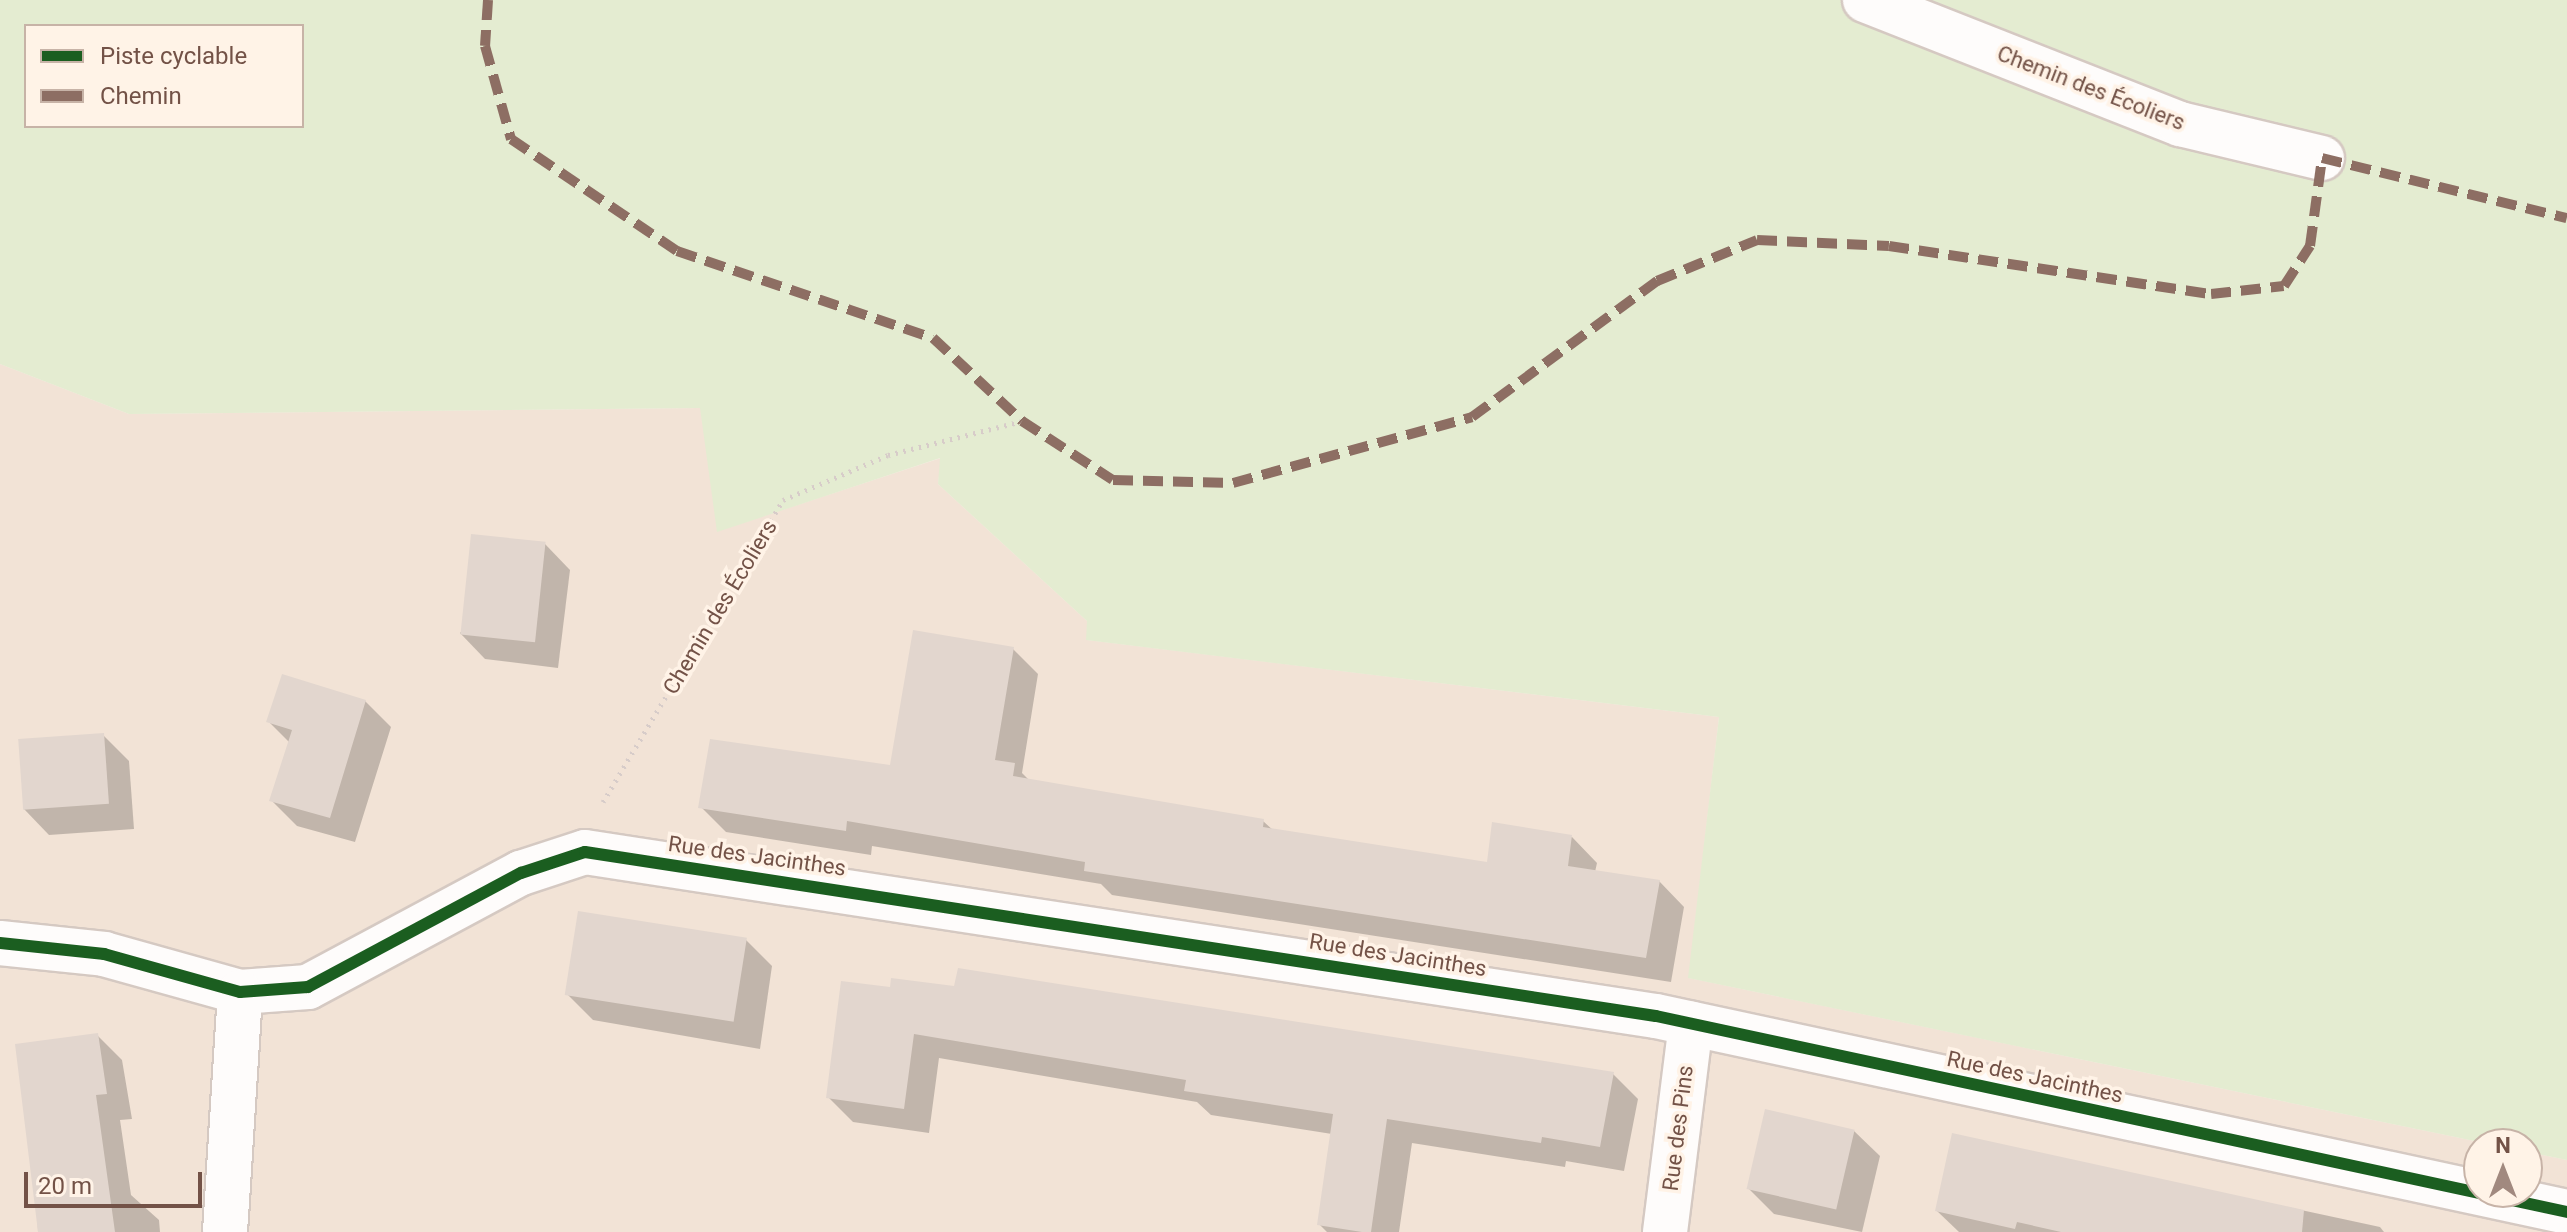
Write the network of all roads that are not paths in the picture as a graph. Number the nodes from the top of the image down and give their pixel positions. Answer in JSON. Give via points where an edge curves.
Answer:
{"nodes":[{"id":1,"x":1865,"y":0,"type":"edge"},
{"id":2,"x":2322,"y":158,"type":"dead end"},
{"id":3,"x":0,"y":943,"type":"edge"},
{"id":4,"x":240,"y":992,"type":"junction"},
{"id":5,"x":1691,"y":1024,"type":"junction"},
{"id":6,"x":2567,"y":1212,"type":"edge"},
{"id":7,"x":225,"y":1232,"type":"edge"},
{"id":8,"x":1665,"y":1232,"type":"edge"}],
"edges":[{"from":1,"to":2,"type":"street","name":"Chemin des Écoliers","via":[[2180,124]]},
{"from":3,"to":4,"type":"street","name":"Rue des Jacinthes","via":[[104,954]]},
{"from":4,"to":5,"type":"street","name":"Rue des Jacinthes","via":[[308,987],[521,873],[585,852]]},
{"from":4,"to":7,"type":"street"},
{"from":5,"to":6,"type":"street","name":"Rue des Jacinthes"},
{"from":5,"to":8,"type":"street","name":"Rue des Pins"}]}
